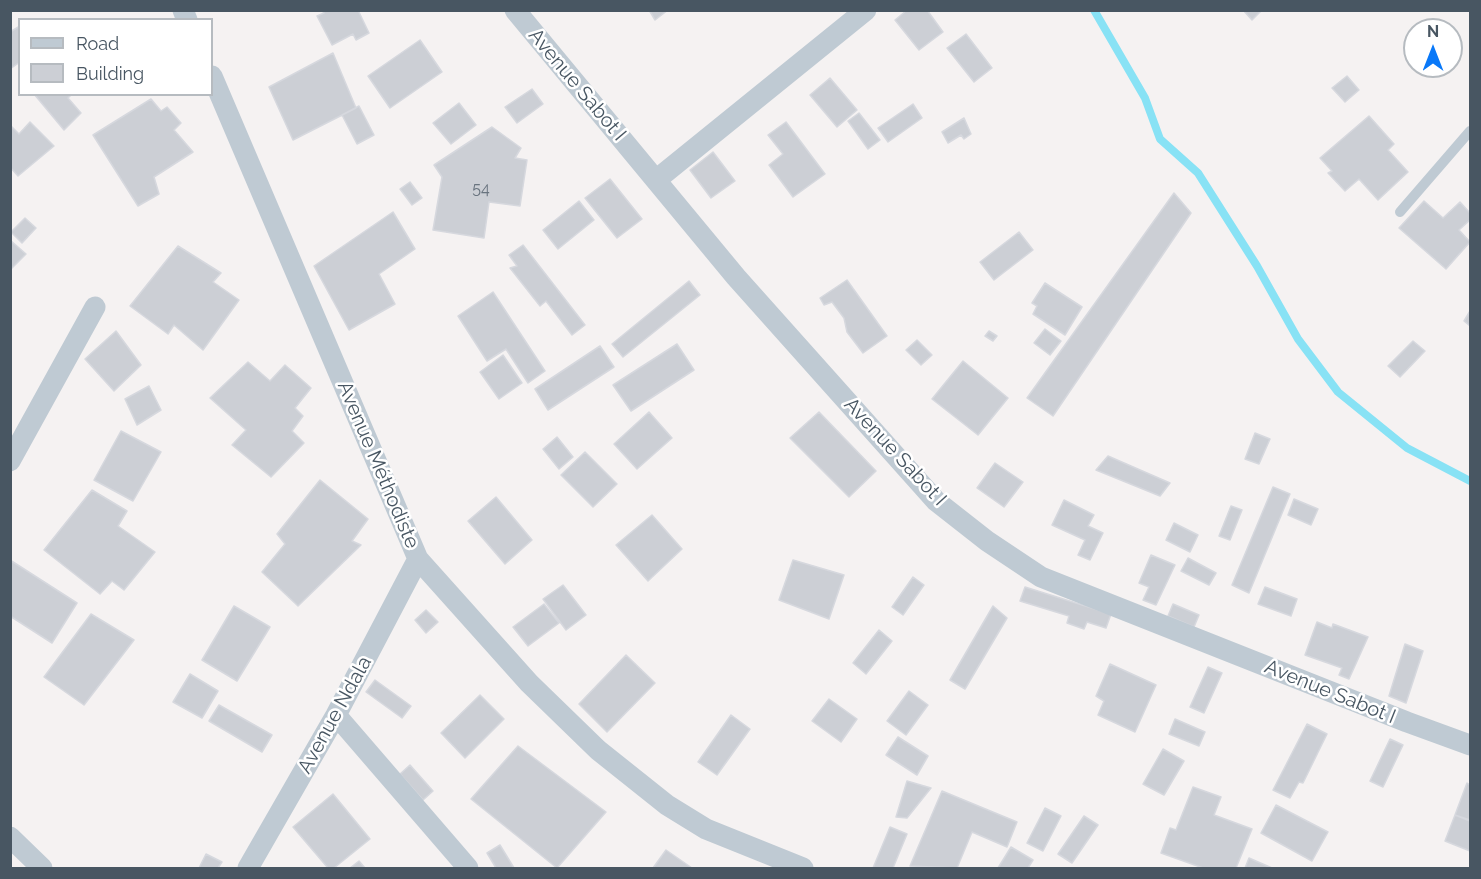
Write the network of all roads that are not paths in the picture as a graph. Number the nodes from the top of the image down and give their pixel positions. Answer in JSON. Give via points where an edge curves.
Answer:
{"nodes":[{"id":1,"x":515,"y":10,"type":"edge"},
{"id":2,"x":866,"y":10,"type":"edge"},
{"id":3,"x":213,"y":78,"type":"edge"},
{"id":4,"x":1470,"y":131,"type":"edge"},
{"id":5,"x":656,"y":180,"type":"junction"},
{"id":6,"x":1400,"y":212,"type":"dead end"},
{"id":7,"x":95,"y":307,"type":"dead end"},
{"id":8,"x":10,"y":461,"type":"edge"},
{"id":9,"x":418,"y":559,"type":"junction"},
{"id":10,"x":336,"y":715,"type":"junction"},
{"id":11,"x":1470,"y":745,"type":"edge"},
{"id":12,"x":10,"y":837,"type":"edge"},
{"id":13,"x":42,"y":868,"type":"edge"},
{"id":14,"x":248,"y":868,"type":"edge"},
{"id":15,"x":468,"y":868,"type":"edge"},
{"id":16,"x":803,"y":868,"type":"edge"}],
"edges":[{"from":1,"to":5,"type":"street","name":"Avenue Sabot I"},
{"from":2,"to":5,"type":"street"},
{"from":3,"to":9,"type":"street","name":"Avenue Méthodiste"},
{"from":4,"to":6,"type":"lane"},
{"from":5,"to":11,"type":"street","name":"Avenue Sabot I","via":[[736,277],[936,501],[987,541],[1041,577]]},
{"from":7,"to":8,"type":"street"},
{"from":9,"to":10,"type":"street","name":"Avenue Ndala"},
{"from":9,"to":16,"type":"street","name":"Avenue Méthodiste","via":[[529,683],[598,750],[667,805],[706,829]]},
{"from":10,"to":14,"type":"street","name":"Avenue Ndala"},
{"from":10,"to":15,"type":"street"},
{"from":12,"to":13,"type":"street"}]}
